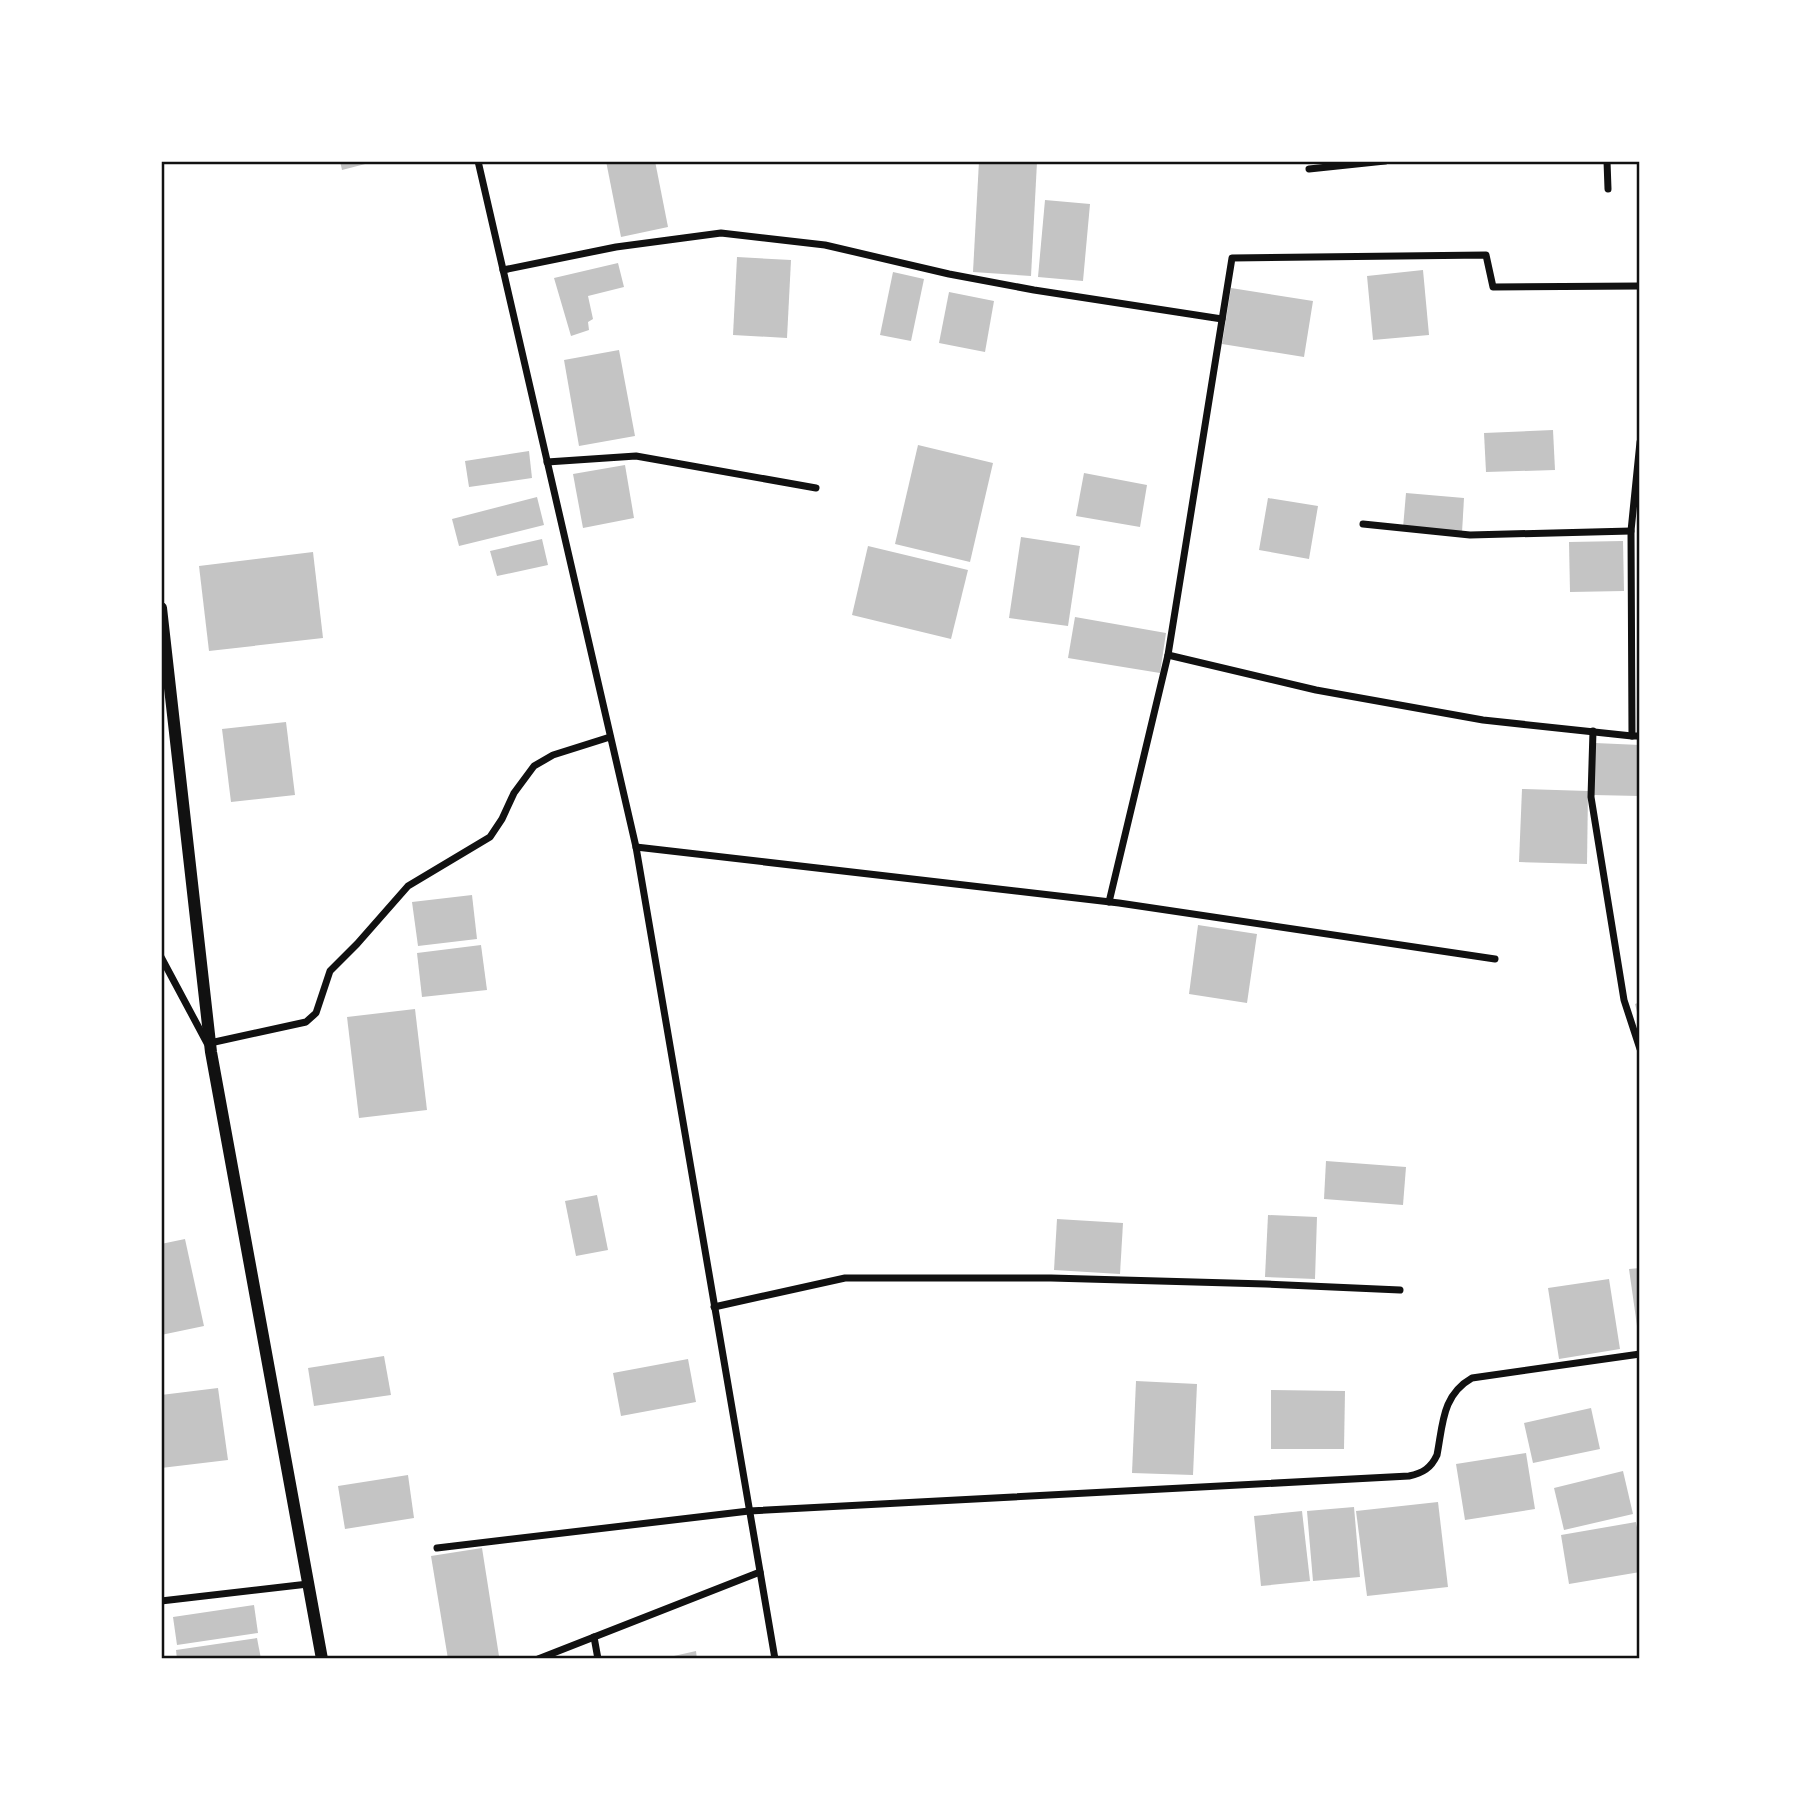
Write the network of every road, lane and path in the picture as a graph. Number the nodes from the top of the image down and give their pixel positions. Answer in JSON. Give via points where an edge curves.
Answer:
{"nodes":[{"id":1,"x":478,"y":161,"type":"edge"},
{"id":2,"x":1385,"y":161,"type":"edge"},
{"id":3,"x":1607,"y":161,"type":"edge"},
{"id":4,"x":1309,"y":170,"type":"dead end"},
{"id":5,"x":1608,"y":189,"type":"dead end"},
{"id":6,"x":503,"y":270,"type":"junction"},
{"id":7,"x":1640,"y":286,"type":"edge"},
{"id":8,"x":1222,"y":319,"type":"junction"},
{"id":9,"x":1640,"y":442,"type":"edge"},
{"id":10,"x":547,"y":462,"type":"junction"},
{"id":11,"x":816,"y":488,"type":"dead end"},
{"id":12,"x":1363,"y":524,"type":"dead end"},
{"id":13,"x":1631,"y":531,"type":"junction"},
{"id":14,"x":161,"y":608,"type":"edge"},
{"id":15,"x":1168,"y":655,"type":"junction"},
{"id":16,"x":1593,"y":731,"type":"junction"},
{"id":17,"x":1636,"y":736,"type":"edge"},
{"id":18,"x":610,"y":737,"type":"junction"},
{"id":19,"x":636,"y":847,"type":"junction"},
{"id":20,"x":1109,"y":902,"type":"junction"},
{"id":21,"x":161,"y":957,"type":"edge"},
{"id":22,"x":1495,"y":960,"type":"dead end"},
{"id":23,"x":211,"y":1048,"type":"junction"},
{"id":24,"x":1640,"y":1049,"type":"edge"},
{"id":25,"x":1400,"y":1290,"type":"dead end"},
{"id":26,"x":714,"y":1307,"type":"junction"},
{"id":27,"x":1640,"y":1354,"type":"edge"},
{"id":28,"x":749,"y":1511,"type":"junction"},
{"id":29,"x":438,"y":1548,"type":"dead end"},
{"id":30,"x":760,"y":1572,"type":"junction"},
{"id":31,"x":308,"y":1584,"type":"junction"},
{"id":32,"x":161,"y":1601,"type":"edge"},
{"id":33,"x":594,"y":1637,"type":"junction"},
{"id":34,"x":322,"y":1659,"type":"edge"},
{"id":35,"x":538,"y":1659,"type":"edge"},
{"id":36,"x":598,"y":1659,"type":"edge"},
{"id":37,"x":775,"y":1659,"type":"edge"}],
"edges":[{"from":1,"to":6,"type":"street"},
{"from":2,"to":4,"type":"street"},
{"from":3,"to":5,"type":"street"},
{"from":6,"to":8,"type":"street","via":[[721,233],[825,245],[1034,290]]},
{"from":6,"to":10,"type":"street"},
{"from":7,"to":8,"type":"street","via":[[1493,287],[1486,255],[1232,258]]},
{"from":8,"to":15,"type":"street"},
{"from":9,"to":13,"type":"street"},
{"from":10,"to":11,"type":"street","via":[[636,456]]},
{"from":10,"to":18,"type":"street"},
{"from":12,"to":13,"type":"street","via":[[1470,535]]},
{"from":13,"to":17,"type":"street"},
{"from":14,"to":23,"type":"street"},
{"from":15,"to":16,"type":"street","via":[[1316,690],[1483,720]]},
{"from":15,"to":20,"type":"street"},
{"from":16,"to":17,"type":"street"},
{"from":16,"to":24,"type":"street","via":[[1591,797],[1624,1000]]},
{"from":18,"to":19,"type":"street"},
{"from":18,"to":23,"type":"street","via":[[553,755],[534,766],[490,837],[408,886],[330,971],[316,1013],[306,1022]]},
{"from":19,"to":20,"type":"street"},
{"from":19,"to":26,"type":"street"},
{"from":20,"to":22,"type":"street"},
{"from":21,"to":23,"type":"street"},
{"from":23,"to":31,"type":"street"},
{"from":25,"to":26,"type":"street","via":[[1051,1278],[845,1278]]},
{"from":26,"to":28,"type":"street"},
{"from":27,"to":28,"type":"street","via":[[1472,1378],[1458,1386],[1446,1405],[1433,1462],[1422,1473],[1409,1476]]},
{"from":28,"to":29,"type":"street"},
{"from":28,"to":30,"type":"street"},
{"from":30,"to":33,"type":"street"},
{"from":30,"to":37,"type":"street"},
{"from":31,"to":32,"type":"street"},
{"from":31,"to":34,"type":"street"},
{"from":33,"to":35,"type":"street"},
{"from":33,"to":36,"type":"street"}]}
